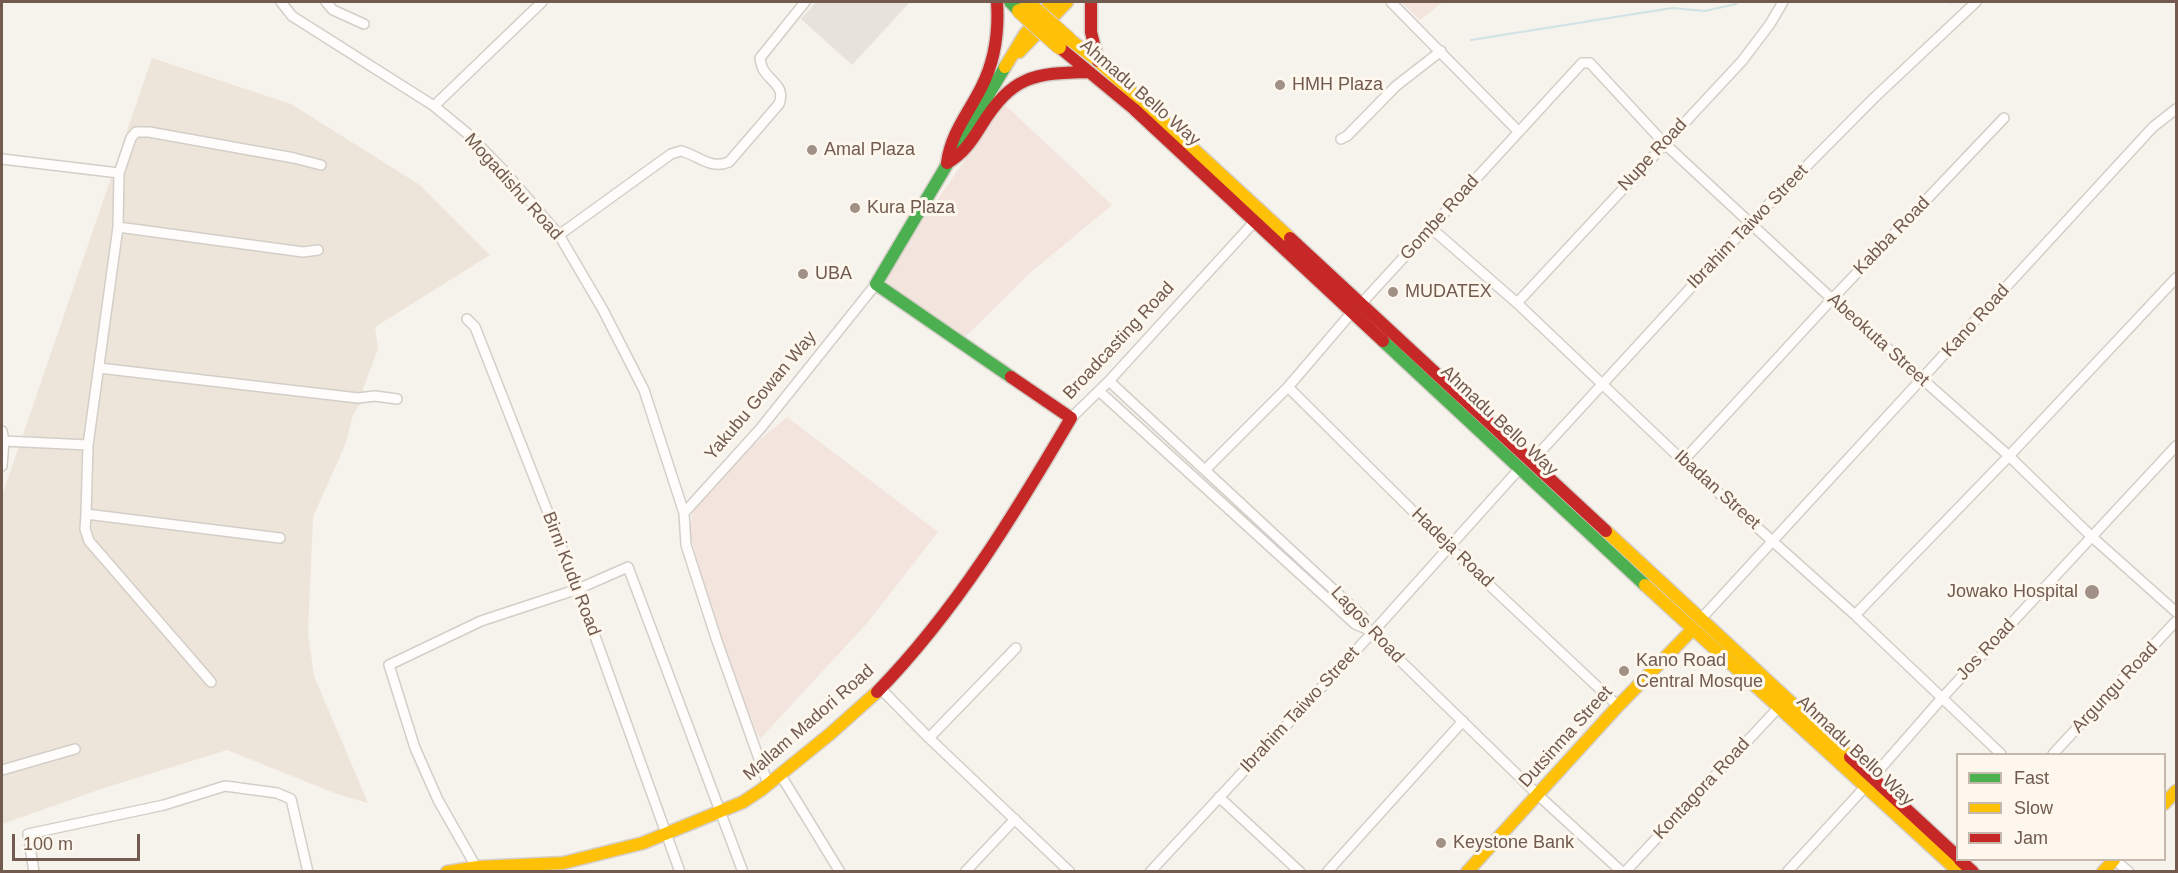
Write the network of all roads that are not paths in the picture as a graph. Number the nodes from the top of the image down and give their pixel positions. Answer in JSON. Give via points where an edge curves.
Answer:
{"nodes":[{"id":1,"x":281,"y":2,"type":"edge"},
{"id":2,"x":326,"y":2,"type":"edge"},
{"id":3,"x":542,"y":2,"type":"edge"},
{"id":4,"x":806,"y":2,"type":"edge"},
{"id":5,"x":997,"y":2,"type":"edge"},
{"id":6,"x":1052,"y":2,"type":"edge"},
{"id":7,"x":1067,"y":2,"type":"edge"},
{"id":8,"x":1091,"y":2,"type":"edge"},
{"id":9,"x":1391,"y":2,"type":"edge"},
{"id":10,"x":1976,"y":2,"type":"edge"},
{"id":11,"x":1782,"y":3,"type":"edge"},
{"id":12,"x":1019,"y":5,"type":"edge"},
{"id":13,"x":364,"y":24,"type":"dead end"},
{"id":14,"x":1441,"y":51,"type":"junction"},
{"id":15,"x":1012,"y":59,"type":"junction"},
{"id":16,"x":1586,"y":61,"type":"joint"},
{"id":17,"x":1093,"y":67,"type":"junction"},
{"id":18,"x":434,"y":106,"type":"junction"},
{"id":19,"x":2173,"y":113,"type":"edge"},
{"id":20,"x":2004,"y":118,"type":"dead end"},
{"id":21,"x":1518,"y":131,"type":"junction"},
{"id":22,"x":1341,"y":140,"type":"dead end"},
{"id":23,"x":1664,"y":143,"type":"junction"},
{"id":24,"x":2,"y":159,"type":"edge"},
{"id":25,"x":947,"y":163,"type":"junction"},
{"id":26,"x":321,"y":165,"type":"dead end"},
{"id":27,"x":119,"y":173,"type":"junction"},
{"id":28,"x":1255,"y":220,"type":"junction"},
{"id":29,"x":1750,"y":223,"type":"junction"},
{"id":30,"x":117,"y":227,"type":"junction"},
{"id":31,"x":1431,"y":228,"type":"junction"},
{"id":32,"x":559,"y":235,"type":"junction"},
{"id":33,"x":318,"y":250,"type":"dead end"},
{"id":34,"x":2176,"y":278,"type":"edge"},
{"id":35,"x":876,"y":284,"type":"junction"},
{"id":36,"x":1832,"y":299,"type":"junction"},
{"id":37,"x":1517,"y":303,"type":"junction"},
{"id":38,"x":1357,"y":308,"type":"junction"},
{"id":39,"x":467,"y":319,"type":"dead end"},
{"id":40,"x":99,"y":368,"type":"junction"},
{"id":41,"x":1922,"y":380,"type":"junction"},
{"id":42,"x":1109,"y":381,"type":"junction"},
{"id":43,"x":1603,"y":383,"type":"junction"},
{"id":44,"x":1288,"y":387,"type":"junction"},
{"id":45,"x":1099,"y":391,"type":"junction"},
{"id":46,"x":398,"y":399,"type":"dead end"},
{"id":47,"x":1071,"y":418,"type":"junction"},
{"id":48,"x":3,"y":436,"type":"edge"},
{"id":49,"x":88,"y":446,"type":"junction"},
{"id":50,"x":2176,"y":446,"type":"edge"},
{"id":51,"x":2009,"y":456,"type":"junction"},
{"id":52,"x":1683,"y":460,"type":"junction"},
{"id":53,"x":1526,"y":465,"type":"junction"},
{"id":54,"x":2,"y":466,"type":"edge"},
{"id":55,"x":1206,"y":470,"type":"junction"},
{"id":56,"x":684,"y":513,"type":"junction"},
{"id":57,"x":86,"y":514,"type":"junction"},
{"id":58,"x":2091,"y":536,"type":"junction"},
{"id":59,"x":280,"y":538,"type":"dead end"},
{"id":60,"x":1773,"y":542,"type":"junction"},
{"id":61,"x":1450,"y":548,"type":"junction"},
{"id":62,"x":578,"y":589,"type":"junction"},
{"id":63,"x":2176,"y":612,"type":"edge"},
{"id":64,"x":1855,"y":615,"type":"junction"},
{"id":65,"x":2176,"y":621,"type":"edge"},
{"id":66,"x":1697,"y":624,"type":"junction"},
{"id":67,"x":1369,"y":631,"type":"junction"},
{"id":68,"x":1017,"y":648,"type":"dead end"},
{"id":69,"x":211,"y":682,"type":"dead end"},
{"id":70,"x":880,"y":688,"type":"junction"},
{"id":71,"x":1942,"y":698,"type":"junction"},
{"id":72,"x":1618,"y":706,"type":"junction"},
{"id":73,"x":1780,"y":706,"type":"junction"},
{"id":74,"x":1463,"y":721,"type":"junction"},
{"id":75,"x":929,"y":738,"type":"junction"},
{"id":76,"x":75,"y":749,"type":"dead end"},
{"id":77,"x":2000,"y":753,"type":"edge"},
{"id":78,"x":2054,"y":753,"type":"edge"},
{"id":79,"x":2,"y":770,"type":"edge"},
{"id":80,"x":780,"y":774,"type":"junction"},
{"id":81,"x":1869,"y":782,"type":"junction"},
{"id":82,"x":768,"y":784,"type":"junction"},
{"id":83,"x":1538,"y":795,"type":"junction"},
{"id":84,"x":1219,"y":797,"type":"junction"},
{"id":85,"x":721,"y":812,"type":"junction"},
{"id":86,"x":1015,"y":819,"type":"junction"},
{"id":87,"x":666,"y":835,"type":"junction"},
{"id":88,"x":2114,"y":861,"type":"edge"},
{"id":89,"x":2116,"y":861,"type":"edge"},
{"id":90,"x":1955,"y":865,"type":"edge"},
{"id":91,"x":564,"y":867,"type":"edge"},
{"id":92,"x":478,"y":869,"type":"edge"},
{"id":93,"x":1151,"y":871,"type":"edge"},
{"id":94,"x":34,"y":872,"type":"edge"},
{"id":95,"x":308,"y":872,"type":"edge"},
{"id":96,"x":447,"y":872,"type":"edge"},
{"id":97,"x":680,"y":872,"type":"edge"},
{"id":98,"x":743,"y":872,"type":"edge"},
{"id":99,"x":840,"y":872,"type":"edge"},
{"id":100,"x":965,"y":872,"type":"edge"},
{"id":101,"x":1070,"y":872,"type":"edge"},
{"id":102,"x":1300,"y":872,"type":"edge"},
{"id":103,"x":1327,"y":872,"type":"edge"},
{"id":104,"x":1467,"y":872,"type":"edge"},
{"id":105,"x":1623,"y":872,"type":"edge"},
{"id":106,"x":1787,"y":872,"type":"edge"},
{"id":107,"x":1973,"y":872,"type":"edge"},
{"id":108,"x":2103,"y":872,"type":"edge"},
{"id":109,"x":2129,"y":872,"type":"edge"}],
"edges":[{"from":1,"to":18,"type":"street","name":"Mogadishu Road","via":[[292,16]]},
{"from":2,"to":13,"type":"street","via":[[333,10]]},
{"from":3,"to":18,"type":"street"},
{"from":4,"to":32,"type":"street","via":[[760,58],[762,68],[779,87],[778,104],[729,162],[710,165],[681,151],[671,154]]},
{"from":5,"to":25,"type":"main road","via":[[998,29],[992,60],[948,146]]},
{"from":6,"to":15,"type":"main road","name":"Yakubu Gowan Way","via":[[1025,34]]},
{"from":7,"to":15,"type":"main road","name":"Yakubu Gowan Way"},
{"from":8,"to":17,"type":"main road"},
{"from":9,"to":14,"type":"street"},
{"from":10,"to":29,"type":"street","name":"Ibrahim Taiwo Street"},
{"from":11,"to":23,"type":"street","name":"Nupe Road","via":[[1742,61]]},
{"from":12,"to":17,"type":"main road","name":"Ahmadu Bello Way","bridge":true},
{"from":14,"to":21,"type":"street"},
{"from":14,"to":22,"type":"street","via":[[1396,86]]},
{"from":15,"to":25,"type":"main road","name":"Yakubu Gowan Way"},
{"from":16,"to":21,"type":"street","name":"Gombe Road"},
{"from":16,"to":23,"type":"street","name":"Abeokuta Street"},
{"from":17,"to":25,"type":"main road","via":[[1048,72],[1007,90],[964,153]]},
{"from":17,"to":28,"type":"main road","name":"Ahmadu Bello Way"},
{"from":17,"to":38,"type":"main road","name":"Ahmadu Bello Way"},
{"from":18,"to":32,"type":"street","name":"Mogadishu Road","via":[[468,134]]},
{"from":19,"to":41,"type":"street","name":"Kano Road","via":[[2153,127]]},
{"from":20,"to":36,"type":"street","name":"Kabba Road"},
{"from":21,"to":31,"type":"street","name":"Gombe Road"},
{"from":23,"to":29,"type":"street","name":"Abeokuta Street"},
{"from":23,"to":37,"type":"street","name":"Nupe Road"},
{"from":24,"to":27,"type":"street"},
{"from":25,"to":35,"type":"main road","name":"Yakubu Gowan Way"},
{"from":26,"to":27,"type":"street","via":[[136,132]]},
{"from":27,"to":30,"type":"street"},
{"from":28,"to":38,"type":"main road","name":"Ahmadu Bello Way"},
{"from":28,"to":42,"type":"street","name":"Broadcasting Road"},
{"from":29,"to":36,"type":"street","name":"Abeokuta Street"},
{"from":29,"to":43,"type":"street","name":"Ibrahim Taiwo Street"},
{"from":30,"to":33,"type":"street","via":[[303,252]]},
{"from":30,"to":40,"type":"street"},
{"from":31,"to":37,"type":"street","name":"Ibadan Street"},
{"from":31,"to":38,"type":"street","name":"Gombe Road"},
{"from":32,"to":56,"type":"street","name":"Mogadishu Road","via":[[644,390]]},
{"from":34,"to":51,"type":"street"},
{"from":35,"to":47,"type":"main road","name":"Broadcasting Road"},
{"from":35,"to":56,"type":"street","name":"Yakubu Gowan Way","via":[[760,429]]},
{"from":36,"to":41,"type":"street","name":"Abeokuta Street"},
{"from":36,"to":52,"type":"street","name":"Kabba Road"},
{"from":37,"to":43,"type":"street","name":"Ibadan Street"},
{"from":38,"to":44,"type":"street","name":"Gombe Road"},
{"from":38,"to":53,"type":"main road","name":"Ahmadu Bello Way"},
{"from":39,"to":62,"type":"street","name":"Birni Kudu Road","via":[[475,327]]},
{"from":40,"to":46,"type":"street","via":[[358,398]]},
{"from":40,"to":49,"type":"street"},
{"from":41,"to":51,"type":"street","name":"Abeokuta Street"},
{"from":41,"to":60,"type":"street","name":"Kano Road"},
{"from":42,"to":45,"type":"street","name":"Broadcasting Road"},
{"from":42,"to":55,"type":"street","name":"Lagos Road"},
{"from":43,"to":52,"type":"street","name":"Ibadan Street"},
{"from":43,"to":53,"type":"street","name":"Ibrahim Taiwo Street"},
{"from":44,"to":55,"type":"street","name":"Gombe Road"},
{"from":44,"to":61,"type":"street","name":"Hadeja Road"},
{"from":45,"to":47,"type":"street","name":"Broadcasting Road"},
{"from":45,"to":67,"type":"street","via":[[1355,624]]},
{"from":47,"to":70,"type":"main road","name":"Mallam Madori Road","via":[[1001,535],[932,631]]},
{"from":48,"to":49,"type":"street"},
{"from":48,"to":54,"type":"street"},
{"from":49,"to":57,"type":"street"},
{"from":50,"to":58,"type":"street","name":"Jos Road"},
{"from":51,"to":58,"type":"street","name":"Abeokuta Street"},
{"from":51,"to":64,"type":"street"},
{"from":52,"to":60,"type":"street","name":"Ibadan Street"},
{"from":53,"to":61,"type":"street","name":"Ibrahim Taiwo Street"},
{"from":53,"to":66,"type":"main road","name":"Ahmadu Bello Way"},
{"from":55,"to":67,"type":"street","name":"Lagos Road","via":[[1363,617]]},
{"from":56,"to":82,"type":"street","via":[[686,545]]},
{"from":57,"to":59,"type":"street"},
{"from":57,"to":69,"type":"street","via":[[89,541]]},
{"from":58,"to":63,"type":"street","name":"Abeokuta Street"},
{"from":58,"to":71,"type":"street","name":"Jos Road"},
{"from":60,"to":64,"type":"street","name":"Ibadan Street"},
{"from":60,"to":66,"type":"street","name":"Kano Road"},
{"from":61,"to":67,"type":"street","name":"Ibrahim Taiwo Street"},
{"from":61,"to":72,"type":"street","name":"Hadeja Road"},
{"from":62,"to":85,"type":"street","via":[[628,567]]},
{"from":62,"to":87,"type":"street","name":"Birni Kudu Road"},
{"from":62,"to":92,"type":"street","via":[[481,621],[389,664],[415,748],[438,800]]},
{"from":64,"to":71,"type":"street","name":"Ibadan Street"},
{"from":65,"to":78,"type":"street","name":"Argungu Road"},
{"from":66,"to":72,"type":"main road","name":"Dutsinma Street"},
{"from":66,"to":73,"type":"main road","name":"Ahmadu Bello Way"},
{"from":66,"to":81,"type":"main road","name":"Ahmadu Bello Way"},
{"from":67,"to":74,"type":"street","name":"Lagos Road"},
{"from":67,"to":84,"type":"street","name":"Ibrahim Taiwo Street"},
{"from":68,"to":75,"type":"street"},
{"from":70,"to":75,"type":"street"},
{"from":70,"to":80,"type":"main road","name":"Mallam Madori Road"},
{"from":71,"to":77,"type":"street","name":"Ibadan Street"},
{"from":71,"to":81,"type":"street","name":"Jos Road"},
{"from":72,"to":83,"type":"main road","name":"Dutsinma Street"},
{"from":73,"to":81,"type":"main road","name":"Ahmadu Bello Way"},
{"from":73,"to":105,"type":"street","name":"Kontagora Road"},
{"from":74,"to":83,"type":"street","name":"Lagos Road"},
{"from":74,"to":103,"type":"street"},
{"from":75,"to":86,"type":"street"},
{"from":76,"to":79,"type":"street"},
{"from":80,"to":82,"type":"main road","name":"Mallam Madori Road"},
{"from":80,"to":99,"type":"street"},
{"from":81,"to":90,"type":"main road","name":"Ahmadu Bello Way"},
{"from":81,"to":106,"type":"street","name":"Jos Road"},
{"from":82,"to":85,"type":"main road","name":"Mallam Madori Road"},
{"from":83,"to":104,"type":"main road","name":"Dutsinma Street"},
{"from":83,"to":105,"type":"street","name":"Lagos Road"},
{"from":84,"to":93,"type":"street","name":"Ibrahim Taiwo Street"},
{"from":84,"to":102,"type":"street"},
{"from":85,"to":87,"type":"main road","name":"Mallam Madori Road"},
{"from":85,"to":98,"type":"street"},
{"from":86,"to":100,"type":"street"},
{"from":86,"to":101,"type":"street"},
{"from":87,"to":91,"type":"main road","name":"Mallam Madori Road"},
{"from":87,"to":97,"type":"street","name":"Birni Kudu Road"},
{"from":88,"to":108,"type":"main road"},
{"from":89,"to":109,"type":"street"},
{"from":90,"to":107,"type":"main road","name":"Ahmadu Bello Way"},
{"from":91,"to":92,"type":"main road","name":"Mallam Madori Road"},
{"from":92,"to":96,"type":"main road","name":"Mallam Madori Road"},
{"from":94,"to":95,"type":"street","via":[[28,834],[164,805],[225,786],[278,793],[291,799]]}]}
